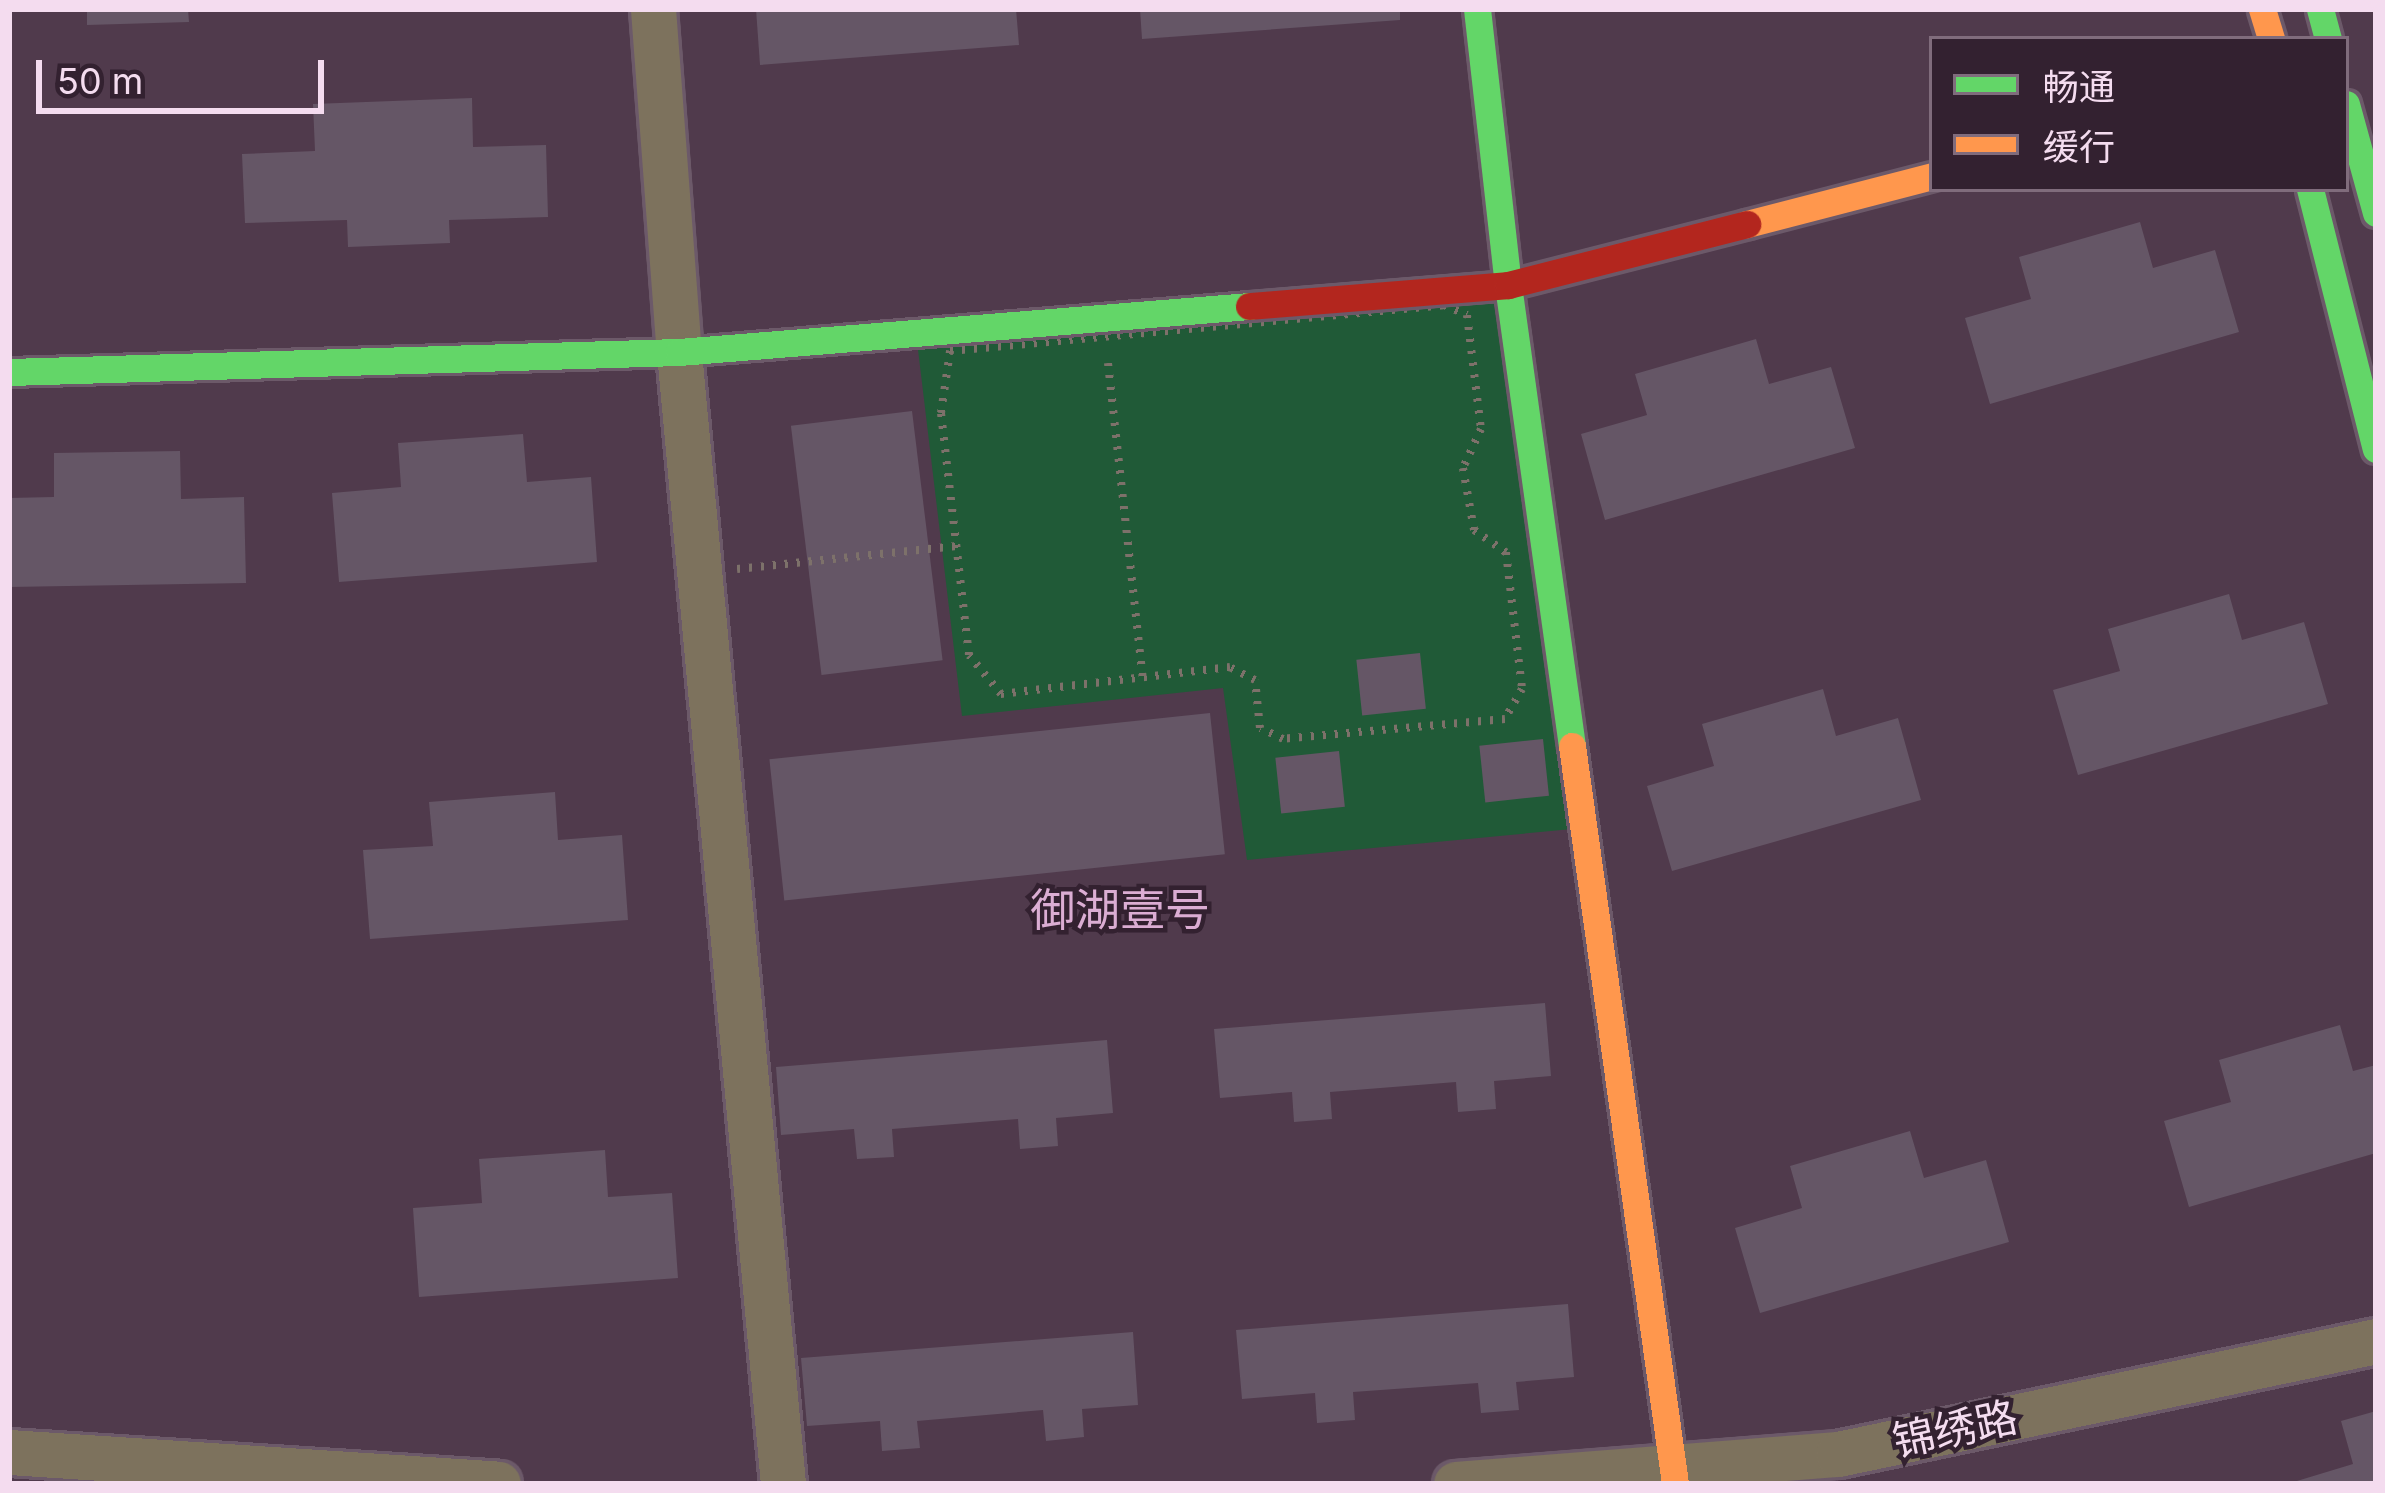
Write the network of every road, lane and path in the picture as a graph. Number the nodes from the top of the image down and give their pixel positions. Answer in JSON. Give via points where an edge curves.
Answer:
{"nodes":[{"id":1,"x":653,"y":9,"type":"edge"},
{"id":2,"x":1477,"y":9,"type":"edge"},
{"id":3,"x":2349,"y":115,"type":"edge"},
{"id":4,"x":1929,"y":177,"type":"edge"},
{"id":5,"x":2311,"y":192,"type":"edge"},
{"id":6,"x":2376,"y":213,"type":"edge"},
{"id":7,"x":1508,"y":285,"type":"junction"},
{"id":8,"x":1106,"y":337,"type":"junction"},
{"id":9,"x":679,"y":352,"type":"junction"},
{"id":10,"x":9,"y":373,"type":"edge"},
{"id":11,"x":2376,"y":448,"type":"edge"},
{"id":12,"x":957,"y":546,"type":"junction"},
{"id":13,"x":699,"y":573,"type":"junction"},
{"id":14,"x":1143,"y":677,"type":"junction"},
{"id":15,"x":2376,"y":1341,"type":"edge"},
{"id":16,"x":9,"y":1452,"type":"edge"},
{"id":17,"x":1673,"y":1476,"type":"edge"},
{"id":18,"x":498,"y":1484,"type":"edge"},
{"id":19,"x":783,"y":1484,"type":"edge"},
{"id":20,"x":1456,"y":1484,"type":"edge"}],
"edges":[{"from":1,"to":9,"type":"street"},
{"from":2,"to":7,"type":"street"},
{"from":3,"to":6,"type":"street"},
{"from":4,"to":7,"type":"street"},
{"from":5,"to":11,"type":"street"},
{"from":7,"to":9,"type":"street"},
{"from":7,"to":17,"type":"street"},
{"from":8,"to":12,"type":"path","via":[[950,351],[941,413]]},
{"from":8,"to":14,"type":"path"},
{"from":8,"to":14,"type":"path","via":[[1444,305],[1467,315],[1481,429],[1463,468],[1474,530],[1505,552],[1522,689],[1504,719],[1283,739],[1259,728],[1255,680],[1230,667]]},
{"from":9,"to":10,"type":"street"},
{"from":9,"to":13,"type":"street"},
{"from":12,"to":13,"type":"path"},
{"from":12,"to":14,"type":"path","via":[[969,655],[1000,694]]},
{"from":13,"to":19,"type":"street"},
{"from":15,"to":17,"type":"street","name":"锦绣路","via":[[1838,1454]]},
{"from":16,"to":18,"type":"street"},
{"from":17,"to":20,"type":"street","name":"锦绣路"}]}
